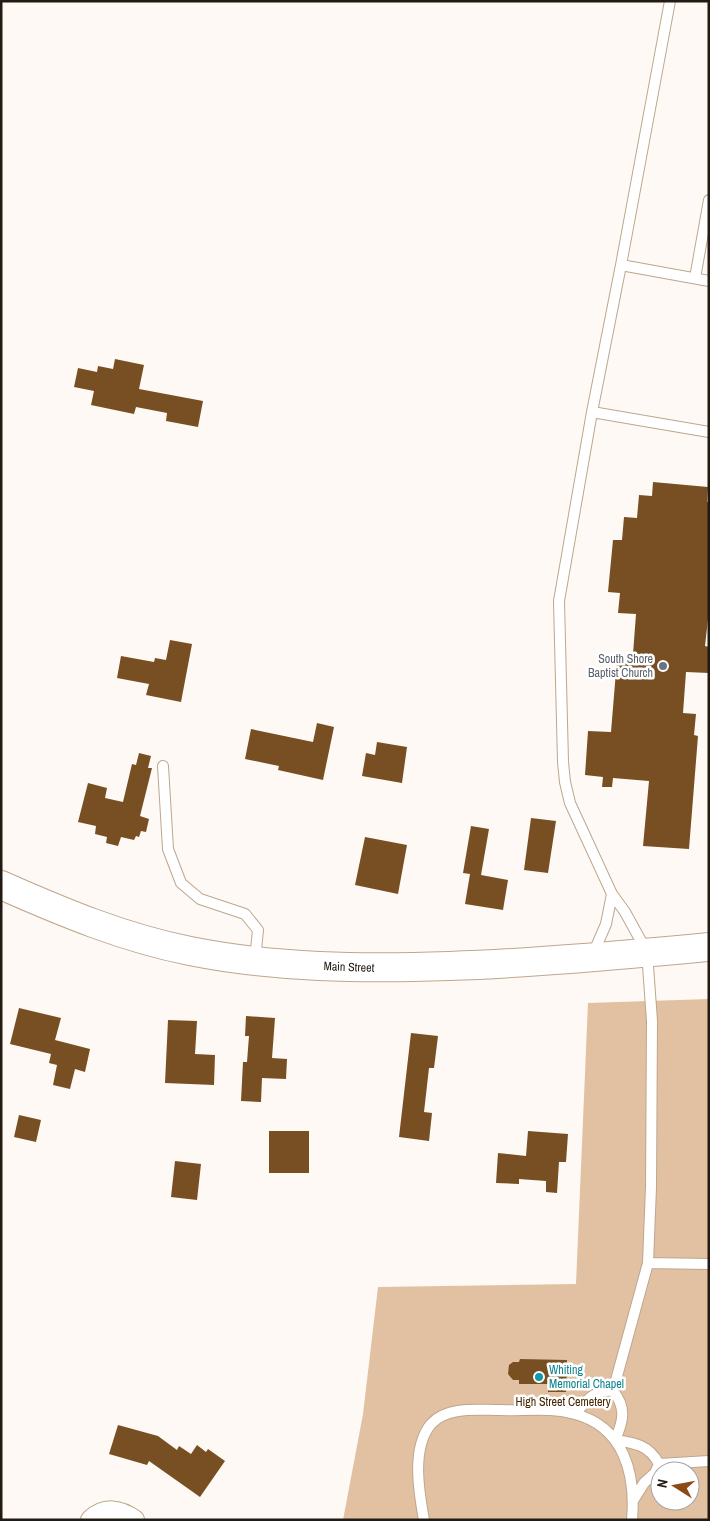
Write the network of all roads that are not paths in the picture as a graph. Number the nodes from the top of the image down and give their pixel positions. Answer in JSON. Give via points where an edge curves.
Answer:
{"nodes":[{"id":1,"x":670,"y":1,"type":"edge"},
{"id":2,"x":709,"y":200,"type":"edge"},
{"id":3,"x":621,"y":265,"type":"junction"},
{"id":4,"x":694,"y":278,"type":"junction"},
{"id":5,"x":709,"y":281,"type":"edge"},
{"id":6,"x":592,"y":412,"type":"junction"},
{"id":7,"x":709,"y":432,"type":"edge"},
{"id":8,"x":163,"y":766,"type":"dead end"},
{"id":9,"x":1,"y":885,"type":"edge"},
{"id":10,"x":612,"y":894,"type":"junction"},
{"id":11,"x":709,"y":947,"type":"edge"},
{"id":12,"x":646,"y":952,"type":"junction"},
{"id":13,"x":591,"y":958,"type":"junction"},
{"id":14,"x":255,"y":960,"type":"junction"},
{"id":15,"x":648,"y":1263,"type":"junction"},
{"id":16,"x":709,"y":1264,"type":"edge"},
{"id":17,"x":613,"y":1391,"type":"junction"},
{"id":18,"x":575,"y":1414,"type":"junction"},
{"id":19,"x":615,"y":1440,"type":"junction"},
{"id":20,"x":658,"y":1461,"type":"edge"},
{"id":21,"x":650,"y":1478,"type":"edge"},
{"id":22,"x":634,"y":1499,"type":"junction"},
{"id":23,"x":91,"y":1520,"type":"edge"},
{"id":24,"x":134,"y":1520,"type":"edge"},
{"id":25,"x":424,"y":1520,"type":"edge"},
{"id":26,"x":632,"y":1520,"type":"edge"}],
"edges":[{"from":1,"to":3,"type":"lane"},
{"from":2,"to":4,"type":"lane"},
{"from":3,"to":4,"type":"lane"},
{"from":3,"to":6,"type":"lane"},
{"from":4,"to":5,"type":"lane"},
{"from":6,"to":7,"type":"lane"},
{"from":6,"to":10,"type":"lane","via":[[559,601],[563,762],[570,803]]},
{"from":8,"to":14,"type":"lane","via":[[168,849],[181,883],[200,899],[245,914],[258,930]]},
{"from":9,"to":14,"type":"main road","name":"Main Street","via":[[130,935],[188,951]]},
{"from":10,"to":12,"type":"lane"},
{"from":10,"to":13,"type":"lane","via":[[606,924]]},
{"from":11,"to":12,"type":"main road","name":"Main Street"},
{"from":12,"to":13,"type":"main road","name":"Main Street"},
{"from":12,"to":15,"type":"lane","via":[[652,1021]]},
{"from":13,"to":14,"type":"main road","name":"Main Street","via":[[396,968]]},
{"from":15,"to":16,"type":"lane"},
{"from":15,"to":17,"type":"lane"},
{"from":17,"to":18,"type":"lane","via":[[594,1394]]},
{"from":17,"to":19,"type":"lane","via":[[622,1412],[622,1425]]},
{"from":18,"to":19,"type":"lane","via":[[603,1428]]},
{"from":18,"to":25,"type":"lane","via":[[467,1410],[439,1417],[421,1444],[419,1492]]},
{"from":19,"to":20,"type":"lane","via":[[637,1444]]},
{"from":19,"to":22,"type":"lane","via":[[630,1470]]},
{"from":21,"to":22,"type":"lane"},
{"from":22,"to":26,"type":"lane"},
{"from":23,"to":24,"type":"street","via":[[104,1512],[115,1511]]}]}
